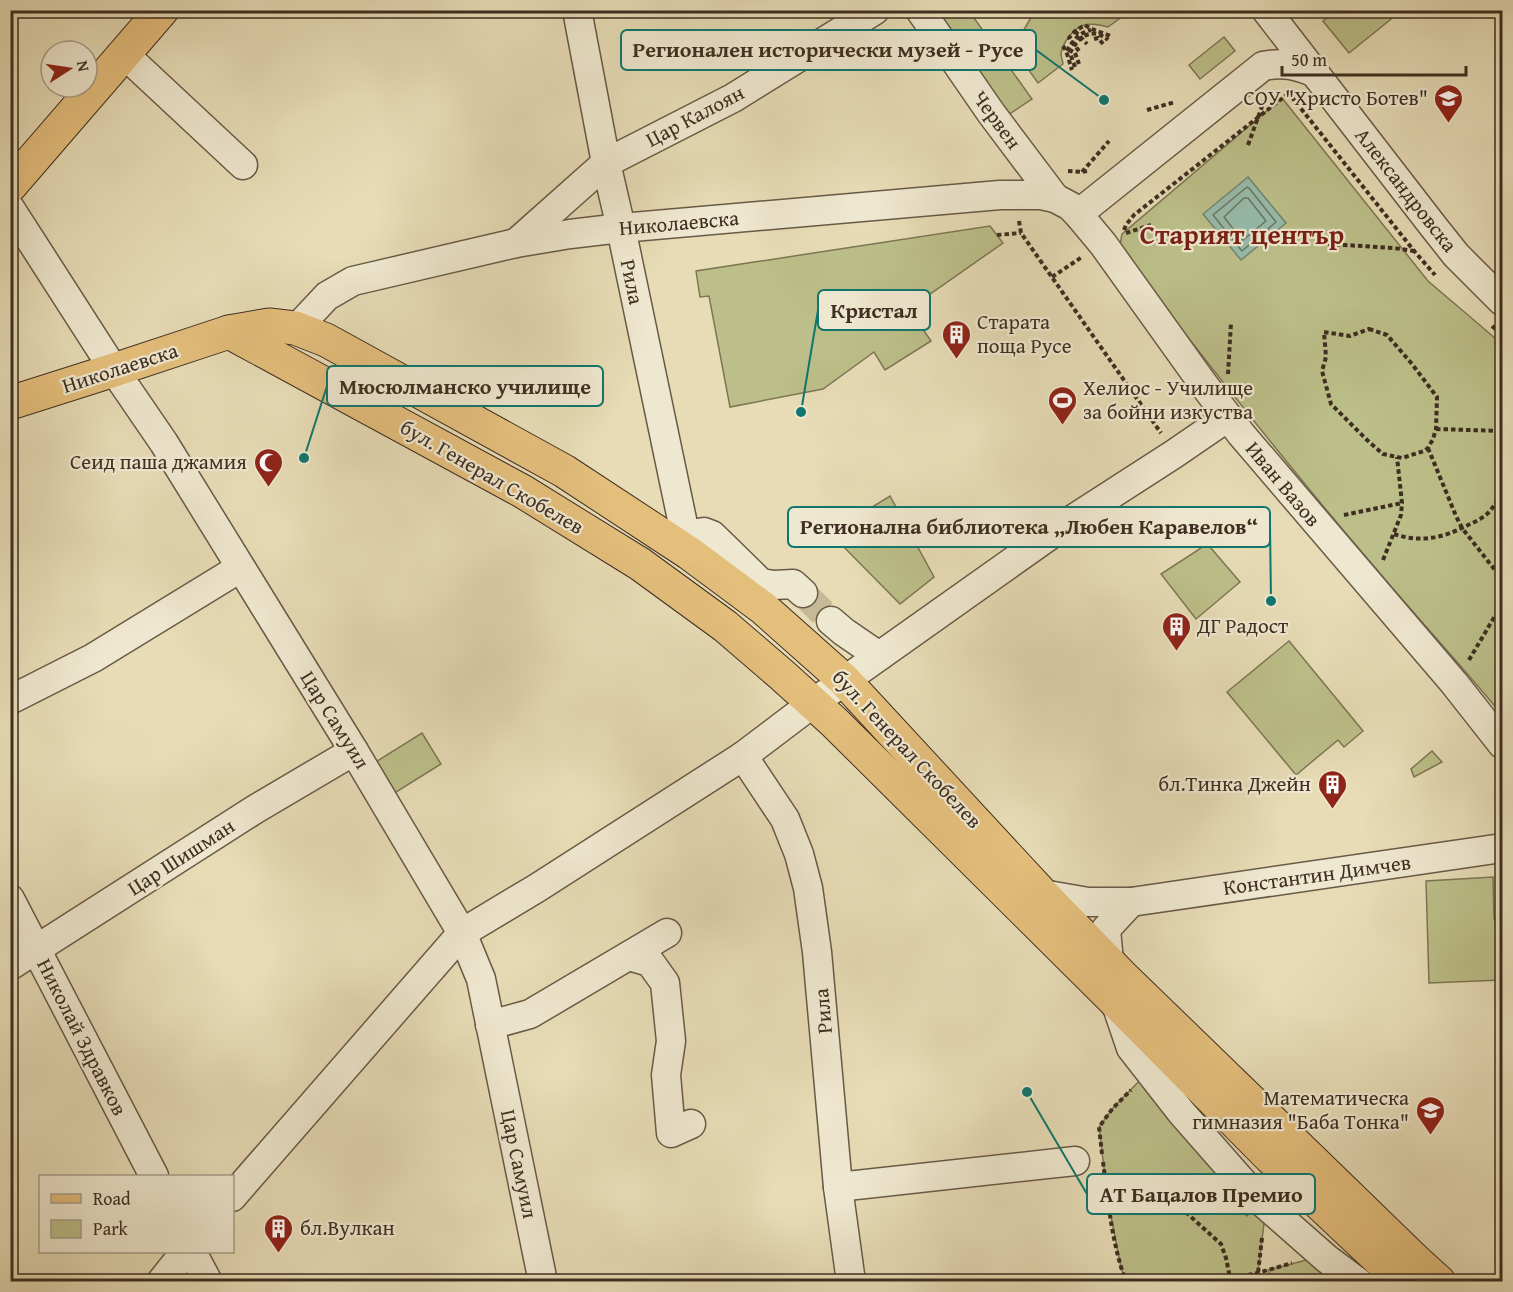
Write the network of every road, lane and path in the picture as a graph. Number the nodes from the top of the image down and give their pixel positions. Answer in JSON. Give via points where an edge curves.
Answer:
{"nodes":[{"id":1,"x":577,"y":10,"type":"edge"},
{"id":2,"x":875,"y":10,"type":"edge"},
{"id":3,"x":920,"y":10,"type":"edge"},
{"id":4,"x":1266,"y":10,"type":"edge"},
{"id":5,"x":160,"y":12,"type":"edge"},
{"id":6,"x":1075,"y":30,"type":"junction"},
{"id":7,"x":1091,"y":30,"type":"junction"},
{"id":8,"x":1080,"y":37,"type":"junction"},
{"id":9,"x":1094,"y":39,"type":"dead end"},
{"id":10,"x":1074,"y":44,"type":"junction"},
{"id":11,"x":1087,"y":44,"type":"dead end"},
{"id":12,"x":1103,"y":44,"type":"dead end"},
{"id":13,"x":1063,"y":46,"type":"dead end"},
{"id":14,"x":1067,"y":51,"type":"junction"},
{"id":15,"x":124,"y":54,"type":"junction"},
{"id":16,"x":1075,"y":67,"type":"junction"},
{"id":17,"x":1315,"y":73,"type":"junction"},
{"id":18,"x":1289,"y":93,"type":"dead end"},
{"id":19,"x":1265,"y":98,"type":"dead end"},
{"id":20,"x":1159,"y":106,"type":"dead end"},
{"id":21,"x":1147,"y":110,"type":"dead end"},
{"id":22,"x":1256,"y":120,"type":"junction"},
{"id":23,"x":1109,"y":141,"type":"dead end"},
{"id":24,"x":1248,"y":145,"type":"dead end"},
{"id":25,"x":606,"y":163,"type":"junction"},
{"id":26,"x":243,"y":165,"type":"dead end"},
{"id":27,"x":1082,"y":172,"type":"dead end"},
{"id":28,"x":10,"y":186,"type":"edge"},
{"id":29,"x":1055,"y":198,"type":"junction"},
{"id":30,"x":10,"y":208,"type":"edge"},
{"id":31,"x":1078,"y":214,"type":"junction"},
{"id":32,"x":621,"y":228,"type":"junction"},
{"id":33,"x":997,"y":235,"type":"dead end"},
{"id":34,"x":1112,"y":239,"type":"junction"},
{"id":35,"x":516,"y":243,"type":"junction"},
{"id":36,"x":1328,"y":244,"type":"dead end"},
{"id":37,"x":1415,"y":252,"type":"dead end"},
{"id":38,"x":1052,"y":277,"type":"junction"},
{"id":39,"x":1503,"y":301,"type":"edge"},
{"id":40,"x":1231,"y":324,"type":"dead end"},
{"id":41,"x":296,"y":329,"type":"junction"},
{"id":42,"x":229,"y":332,"type":"junction"},
{"id":43,"x":114,"y":370,"type":"junction"},
{"id":44,"x":1227,"y":381,"type":"dead end"},
{"id":45,"x":10,"y":403,"type":"edge"},
{"id":46,"x":1228,"y":417,"type":"junction"},
{"id":47,"x":1436,"y":429,"type":"junction"},
{"id":48,"x":1503,"y":431,"type":"edge"},
{"id":49,"x":1428,"y":448,"type":"junction"},
{"id":50,"x":1174,"y":454,"type":"junction"},
{"id":51,"x":1397,"y":457,"type":"junction"},
{"id":52,"x":1503,"y":493,"type":"edge"},
{"id":53,"x":1402,"y":503,"type":"junction"},
{"id":54,"x":1343,"y":515,"type":"dead end"},
{"id":55,"x":1462,"y":528,"type":"junction"},
{"id":56,"x":687,"y":544,"type":"junction"},
{"id":57,"x":240,"y":568,"type":"junction"},
{"id":58,"x":1503,"y":579,"type":"edge"},
{"id":59,"x":803,"y":593,"type":"tunnel mouth"},
{"id":60,"x":1503,"y":604,"type":"edge"},
{"id":61,"x":831,"y":621,"type":"tunnel mouth"},
{"id":62,"x":879,"y":656,"type":"junction"},
{"id":63,"x":844,"y":680,"type":"junction"},
{"id":64,"x":1454,"y":682,"type":"junction"},
{"id":65,"x":10,"y":700,"type":"edge"},
{"id":66,"x":813,"y":702,"type":"junction"},
{"id":67,"x":1503,"y":744,"type":"edge"},
{"id":68,"x":354,"y":751,"type":"junction"},
{"id":69,"x":743,"y":756,"type":"junction"},
{"id":70,"x":1503,"y":848,"type":"edge"},
{"id":71,"x":1042,"y":894,"type":"junction"},
{"id":72,"x":10,"y":898,"type":"edge"},
{"id":73,"x":1131,"y":902,"type":"junction"},
{"id":74,"x":462,"y":933,"type":"junction"},
{"id":75,"x":668,"y":933,"type":"dead end"},
{"id":76,"x":37,"y":949,"type":"junction"},
{"id":77,"x":629,"y":956,"type":"junction"},
{"id":78,"x":1109,"y":962,"type":"junction"},
{"id":79,"x":10,"y":966,"type":"edge"},
{"id":80,"x":1115,"y":1001,"type":"junction"},
{"id":81,"x":490,"y":1025,"type":"junction"},
{"id":82,"x":1136,"y":1085,"type":"dead end"},
{"id":83,"x":691,"y":1124,"type":"dead end"},
{"id":84,"x":1075,"y":1161,"type":"dead end"},
{"id":85,"x":153,"y":1175,"type":"edge"},
{"id":86,"x":838,"y":1187,"type":"junction"},
{"id":87,"x":1222,"y":1191,"type":"dead end"},
{"id":88,"x":234,"y":1195,"type":"edge"},
{"id":89,"x":1168,"y":1196,"type":"junction"},
{"id":90,"x":1108,"y":1201,"type":"junction"},
{"id":91,"x":183,"y":1253,"type":"edge"},
{"id":92,"x":193,"y":1253,"type":"edge"},
{"id":93,"x":1302,"y":1260,"type":"dead end"},
{"id":94,"x":1258,"y":1273,"type":"junction"},
{"id":95,"x":1230,"y":1278,"type":"junction"},
{"id":96,"x":161,"y":1281,"type":"edge"},
{"id":97,"x":208,"y":1281,"type":"edge"},
{"id":98,"x":543,"y":1281,"type":"edge"},
{"id":99,"x":851,"y":1281,"type":"edge"},
{"id":100,"x":1126,"y":1281,"type":"edge"},
{"id":101,"x":1211,"y":1281,"type":"edge"},
{"id":102,"x":1262,"y":1281,"type":"edge"},
{"id":103,"x":1358,"y":1281,"type":"edge"},
{"id":104,"x":1404,"y":1281,"type":"edge"},
{"id":105,"x":1439,"y":1281,"type":"edge"}],
"edges":[{"from":1,"to":25,"type":"street","name":"Рила"},
{"from":2,"to":25,"type":"street","name":"Цар Калоян","via":[[733,98]]},
{"from":3,"to":29,"type":"street","name":"Червен"},
{"from":4,"to":17,"type":"street","name":"Александровска"},
{"from":5,"to":15,"type":"main road"},
{"from":6,"to":7,"type":"path","via":[[1085,25]]},
{"from":6,"to":8,"type":"path"},
{"from":6,"to":10,"type":"path","via":[[1069,38]]},
{"from":7,"to":8,"type":"path"},
{"from":7,"to":8,"type":"path","via":[[1110,38],[1096,33]]},
{"from":8,"to":10,"type":"path"},
{"from":8,"to":11,"type":"path"},
{"from":9,"to":12,"type":"path"},
{"from":10,"to":14,"type":"path"},
{"from":10,"to":16,"type":"path"},
{"from":10,"to":16,"type":"path","via":[[1070,53]]},
{"from":13,"to":14,"type":"path"},
{"from":14,"to":16,"type":"path","via":[[1068,60]]},
{"from":15,"to":26,"type":"street"},
{"from":15,"to":28,"type":"main road"},
{"from":17,"to":31,"type":"street","via":[[1288,64],[1263,66]]},
{"from":17,"to":39,"type":"street","name":"Александровска","via":[[1444,241]]},
{"from":18,"to":22,"type":"path"},
{"from":19,"to":22,"type":"path"},
{"from":20,"to":21,"type":"path"},
{"from":22,"to":24,"type":"path"},
{"from":22,"to":34,"type":"path","via":[[1134,215]]},
{"from":23,"to":27,"type":"path"},
{"from":25,"to":32,"type":"street","name":"Рила"},
{"from":25,"to":35,"type":"street","name":"Цар Калоян"},
{"from":29,"to":31,"type":"street","name":"Николаевска"},
{"from":29,"to":32,"type":"street","name":"Николаевска","via":[[1000,195]]},
{"from":30,"to":43,"type":"street","name":"Цар Самуил"},
{"from":31,"to":34,"type":"street","name":"Иван Вазов"},
{"from":32,"to":35,"type":"street","name":"Николаевска"},
{"from":32,"to":56,"type":"street","name":"Рила"},
{"from":33,"to":38,"type":"path","via":[[1021,232]]},
{"from":34,"to":38,"type":"path"},
{"from":34,"to":46,"type":"street","name":"Иван Вазов"},
{"from":35,"to":41,"type":"street","name":"Николаевска","via":[[354,281],[327,296]]},
{"from":36,"to":37,"type":"path"},
{"from":38,"to":50,"type":"path"},
{"from":40,"to":44,"type":"path"},
{"from":41,"to":42,"type":"main road","name":"бул. Генерал Скобелев","via":[[269,325]]},
{"from":41,"to":56,"type":"main road","name":"бул. Генерал Скобелев","via":[[326,340],[564,471]]},
{"from":42,"to":43,"type":"main road","name":"Николаевска"},
{"from":42,"to":66,"type":"main road","name":"бул. Генерал Скобелев","via":[[522,491],[640,564],[725,626]]},
{"from":43,"to":45,"type":"main road","name":"Николаевска"},
{"from":43,"to":57,"type":"street","name":"Цар Самуил"},
{"from":46,"to":50,"type":"street"},
{"from":46,"to":64,"type":"street","name":"Иван Вазов"},
{"from":47,"to":48,"type":"path"},
{"from":47,"to":49,"type":"path"},
{"from":47,"to":51,"type":"path","via":[[1437,398],[1387,335],[1369,329],[1350,336],[1324,332],[1326,357],[1322,370],[1331,404],[1383,454]]},
{"from":49,"to":51,"type":"path"},
{"from":49,"to":55,"type":"path"},
{"from":50,"to":62,"type":"street","via":[[1067,523]]},
{"from":51,"to":53,"type":"path"},
{"from":52,"to":55,"type":"path","via":[[1488,513]]},
{"from":53,"to":54,"type":"path"},
{"from":53,"to":55,"type":"path","via":[[1394,534],[1429,539]]},
{"from":55,"to":58,"type":"path"},
{"from":56,"to":59,"type":"street","via":[[704,532],[761,583],[794,584]]},
{"from":56,"to":63,"type":"main road","name":"бул. Генерал Скобелев"},
{"from":57,"to":65,"type":"street","via":[[93,658]]},
{"from":57,"to":68,"type":"street","name":"Цар Самуил"},
{"from":60,"to":64,"type":"path"},
{"from":61,"to":62,"type":"street"},
{"from":62,"to":63,"type":"street"},
{"from":63,"to":66,"type":"street"},
{"from":63,"to":71,"type":"main road","name":"бул. Генерал Скобелев"},
{"from":64,"to":67,"type":"street","name":"Иван Вазов"},
{"from":66,"to":69,"type":"street"},
{"from":66,"to":80,"type":"main road","name":"бул. Генерал Скобелев"},
{"from":68,"to":74,"type":"street","name":"Цар Самуил"},
{"from":68,"to":76,"type":"street","name":"Цар Шишман"},
{"from":69,"to":74,"type":"street"},
{"from":69,"to":86,"type":"street","name":"Рила","via":[[784,819],[808,888]]},
{"from":70,"to":73,"type":"street","name":"Константин Димчев"},
{"from":71,"to":73,"type":"street","name":"Константин Димчев","via":[[1088,902]]},
{"from":71,"to":78,"type":"main road","name":"бул. Генерал Скобелев"},
{"from":72,"to":76,"type":"street","name":"Николай Здравков"},
{"from":73,"to":78,"type":"street","via":[[1106,929]]},
{"from":74,"to":81,"type":"street","name":"Цар Самуил","via":[[481,980]]},
{"from":74,"to":88,"type":"street"},
{"from":75,"to":77,"type":"street"},
{"from":76,"to":79,"type":"street","name":"Цар Шишман"},
{"from":76,"to":85,"type":"street","name":"Николай Здравков"},
{"from":77,"to":81,"type":"street","via":[[530,1014]]},
{"from":77,"to":83,"type":"street","via":[[650,962],[665,983],[671,1041],[666,1075],[671,1133]]},
{"from":78,"to":105,"type":"main road","name":"бул. Генерал Скобелев"},
{"from":80,"to":103,"type":"street","via":[[1131,1048],[1241,1182],[1327,1259]]},
{"from":80,"to":104,"type":"main road","name":"бул. Генерал Скобелев","via":[[1270,1157]]},
{"from":81,"to":98,"type":"street","name":"Цар Самуил"},
{"from":82,"to":90,"type":"path","via":[[1099,1127]]},
{"from":84,"to":86,"type":"street"},
{"from":86,"to":99,"type":"street","name":"Рила"},
{"from":87,"to":89,"type":"path"},
{"from":89,"to":90,"type":"path"},
{"from":89,"to":95,"type":"path","via":[[1221,1244]]},
{"from":90,"to":100,"type":"path"},
{"from":91,"to":96,"type":"street"},
{"from":92,"to":97,"type":"street"},
{"from":93,"to":94,"type":"path"},
{"from":94,"to":95,"type":"path"},
{"from":94,"to":102,"type":"path"},
{"from":95,"to":101,"type":"path"}]}
